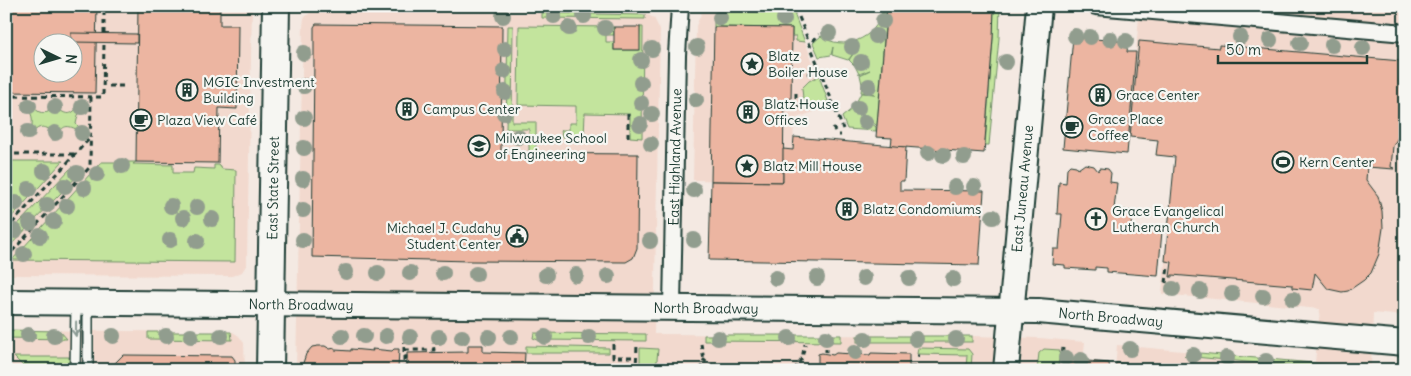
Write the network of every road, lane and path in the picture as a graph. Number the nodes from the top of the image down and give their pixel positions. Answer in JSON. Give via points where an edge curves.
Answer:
{"nodes":[{"id":1,"x":104,"y":6,"type":"edge"},
{"id":2,"x":276,"y":6,"type":"edge"},
{"id":3,"x":680,"y":6,"type":"edge"},
{"id":4,"x":1038,"y":6,"type":"edge"},
{"id":5,"x":1096,"y":6,"type":"edge"},
{"id":6,"x":799,"y":17,"type":"dead end"},
{"id":7,"x":1405,"y":33,"type":"edge"},
{"id":8,"x":104,"y":34,"type":"dead end"},
{"id":9,"x":819,"y":34,"type":"dead end"},
{"id":10,"x":812,"y":41,"type":"dead end"},
{"id":11,"x":104,"y":42,"type":"dead end"},
{"id":12,"x":808,"y":74,"type":"dead end"},
{"id":13,"x":813,"y":74,"type":"dead end"},
{"id":14,"x":109,"y":86,"type":"dead end"},
{"id":15,"x":124,"y":86,"type":"dead end"},
{"id":16,"x":796,"y":92,"type":"dead end"},
{"id":17,"x":6,"y":96,"type":"edge"},
{"id":18,"x":91,"y":97,"type":"junction"},
{"id":19,"x":796,"y":98,"type":"dead end"},
{"id":20,"x":832,"y":101,"type":"junction"},
{"id":21,"x":821,"y":106,"type":"dead end"},
{"id":22,"x":628,"y":114,"type":"dead end"},
{"id":23,"x":843,"y":129,"type":"dead end"},
{"id":24,"x":628,"y":137,"type":"dead end"},
{"id":25,"x":90,"y":138,"type":"junction"},
{"id":26,"x":6,"y":154,"type":"edge"},
{"id":27,"x":76,"y":154,"type":"junction"},
{"id":28,"x":6,"y":230,"type":"edge"},
{"id":29,"x":6,"y":258,"type":"edge"},
{"id":30,"x":1168,"y":266,"type":"dead end"},
{"id":31,"x":1166,"y":283,"type":"dead end"},
{"id":32,"x":6,"y":302,"type":"edge"},
{"id":33,"x":82,"y":302,"type":"junction"},
{"id":34,"x":271,"y":304,"type":"junction"},
{"id":35,"x":672,"y":307,"type":"junction"},
{"id":36,"x":1012,"y":310,"type":"junction"},
{"id":37,"x":404,"y":342,"type":"dead end"},
{"id":38,"x":434,"y":343,"type":"dead end"},
{"id":39,"x":1405,"y":343,"type":"edge"},
{"id":40,"x":612,"y":344,"type":"dead end"},
{"id":41,"x":637,"y":344,"type":"dead end"},
{"id":42,"x":701,"y":344,"type":"dead end"},
{"id":43,"x":805,"y":344,"type":"dead end"},
{"id":44,"x":1062,"y":348,"type":"dead end"},
{"id":45,"x":636,"y":357,"type":"junction"},
{"id":46,"x":404,"y":358,"type":"junction"},
{"id":47,"x":704,"y":360,"type":"junction"},
{"id":48,"x":1085,"y":361,"type":"dead end"},
{"id":49,"x":1228,"y":363,"type":"dead end"},
{"id":50,"x":1069,"y":364,"type":"dead end"},
{"id":51,"x":75,"y":370,"type":"edge"},
{"id":52,"x":88,"y":370,"type":"edge"},
{"id":53,"x":270,"y":370,"type":"edge"},
{"id":54,"x":404,"y":370,"type":"edge"},
{"id":55,"x":636,"y":370,"type":"edge"},
{"id":56,"x":700,"y":370,"type":"edge"},
{"id":57,"x":715,"y":370,"type":"edge"},
{"id":58,"x":794,"y":370,"type":"edge"},
{"id":59,"x":1006,"y":370,"type":"edge"},
{"id":60,"x":1084,"y":370,"type":"edge"},
{"id":61,"x":1227,"y":370,"type":"edge"}],
"edges":[{"from":1,"to":8,"type":"path"},
{"from":2,"to":34,"type":"main road","name":"East State Street"},
{"from":3,"to":35,"type":"street","name":"East Highland Avenue"},
{"from":4,"to":36,"type":"street","name":"East Juneau Avenue"},
{"from":5,"to":7,"type":"street"},
{"from":6,"to":20,"type":"path"},
{"from":9,"to":10,"type":"path"},
{"from":11,"to":18,"type":"path","via":[[103,97]]},
{"from":12,"to":13,"type":"path"},
{"from":14,"to":15,"type":"path"},
{"from":16,"to":19,"type":"path"},
{"from":17,"to":18,"type":"path"},
{"from":18,"to":25,"type":"path"},
{"from":20,"to":21,"type":"path"},
{"from":20,"to":23,"type":"path"},
{"from":22,"to":24,"type":"path"},
{"from":25,"to":27,"type":"path"},
{"from":25,"to":29,"type":"path","via":[[90,167]]},
{"from":26,"to":27,"type":"path"},
{"from":27,"to":28,"type":"path"},
{"from":30,"to":31,"type":"path"},
{"from":32,"to":33,"type":"street","name":"North Broadway"},
{"from":33,"to":34,"type":"street","name":"North Broadway"},
{"from":33,"to":51,"type":"lane","one_way":true},
{"from":33,"to":52,"type":"lane"},
{"from":34,"to":35,"type":"street","name":"North Broadway"},
{"from":34,"to":53,"type":"main road","name":"East State Street"},
{"from":35,"to":36,"type":"street","name":"North Broadway"},
{"from":36,"to":39,"type":"street","name":"North Broadway"},
{"from":36,"to":59,"type":"street","name":"East Juneau Avenue"},
{"from":37,"to":46,"type":"path"},
{"from":38,"to":46,"type":"path","via":[[434,350],[406,350]]},
{"from":40,"to":45,"type":"path","via":[[613,357]]},
{"from":41,"to":45,"type":"path"},
{"from":42,"to":47,"type":"path"},
{"from":43,"to":58,"type":"path","via":[[802,358]]},
{"from":44,"to":50,"type":"path","via":[[1061,363]]},
{"from":45,"to":55,"type":"path"},
{"from":46,"to":54,"type":"path"},
{"from":47,"to":56,"type":"path"},
{"from":47,"to":57,"type":"path"},
{"from":48,"to":60,"type":"path"},
{"from":49,"to":61,"type":"path"}]}
